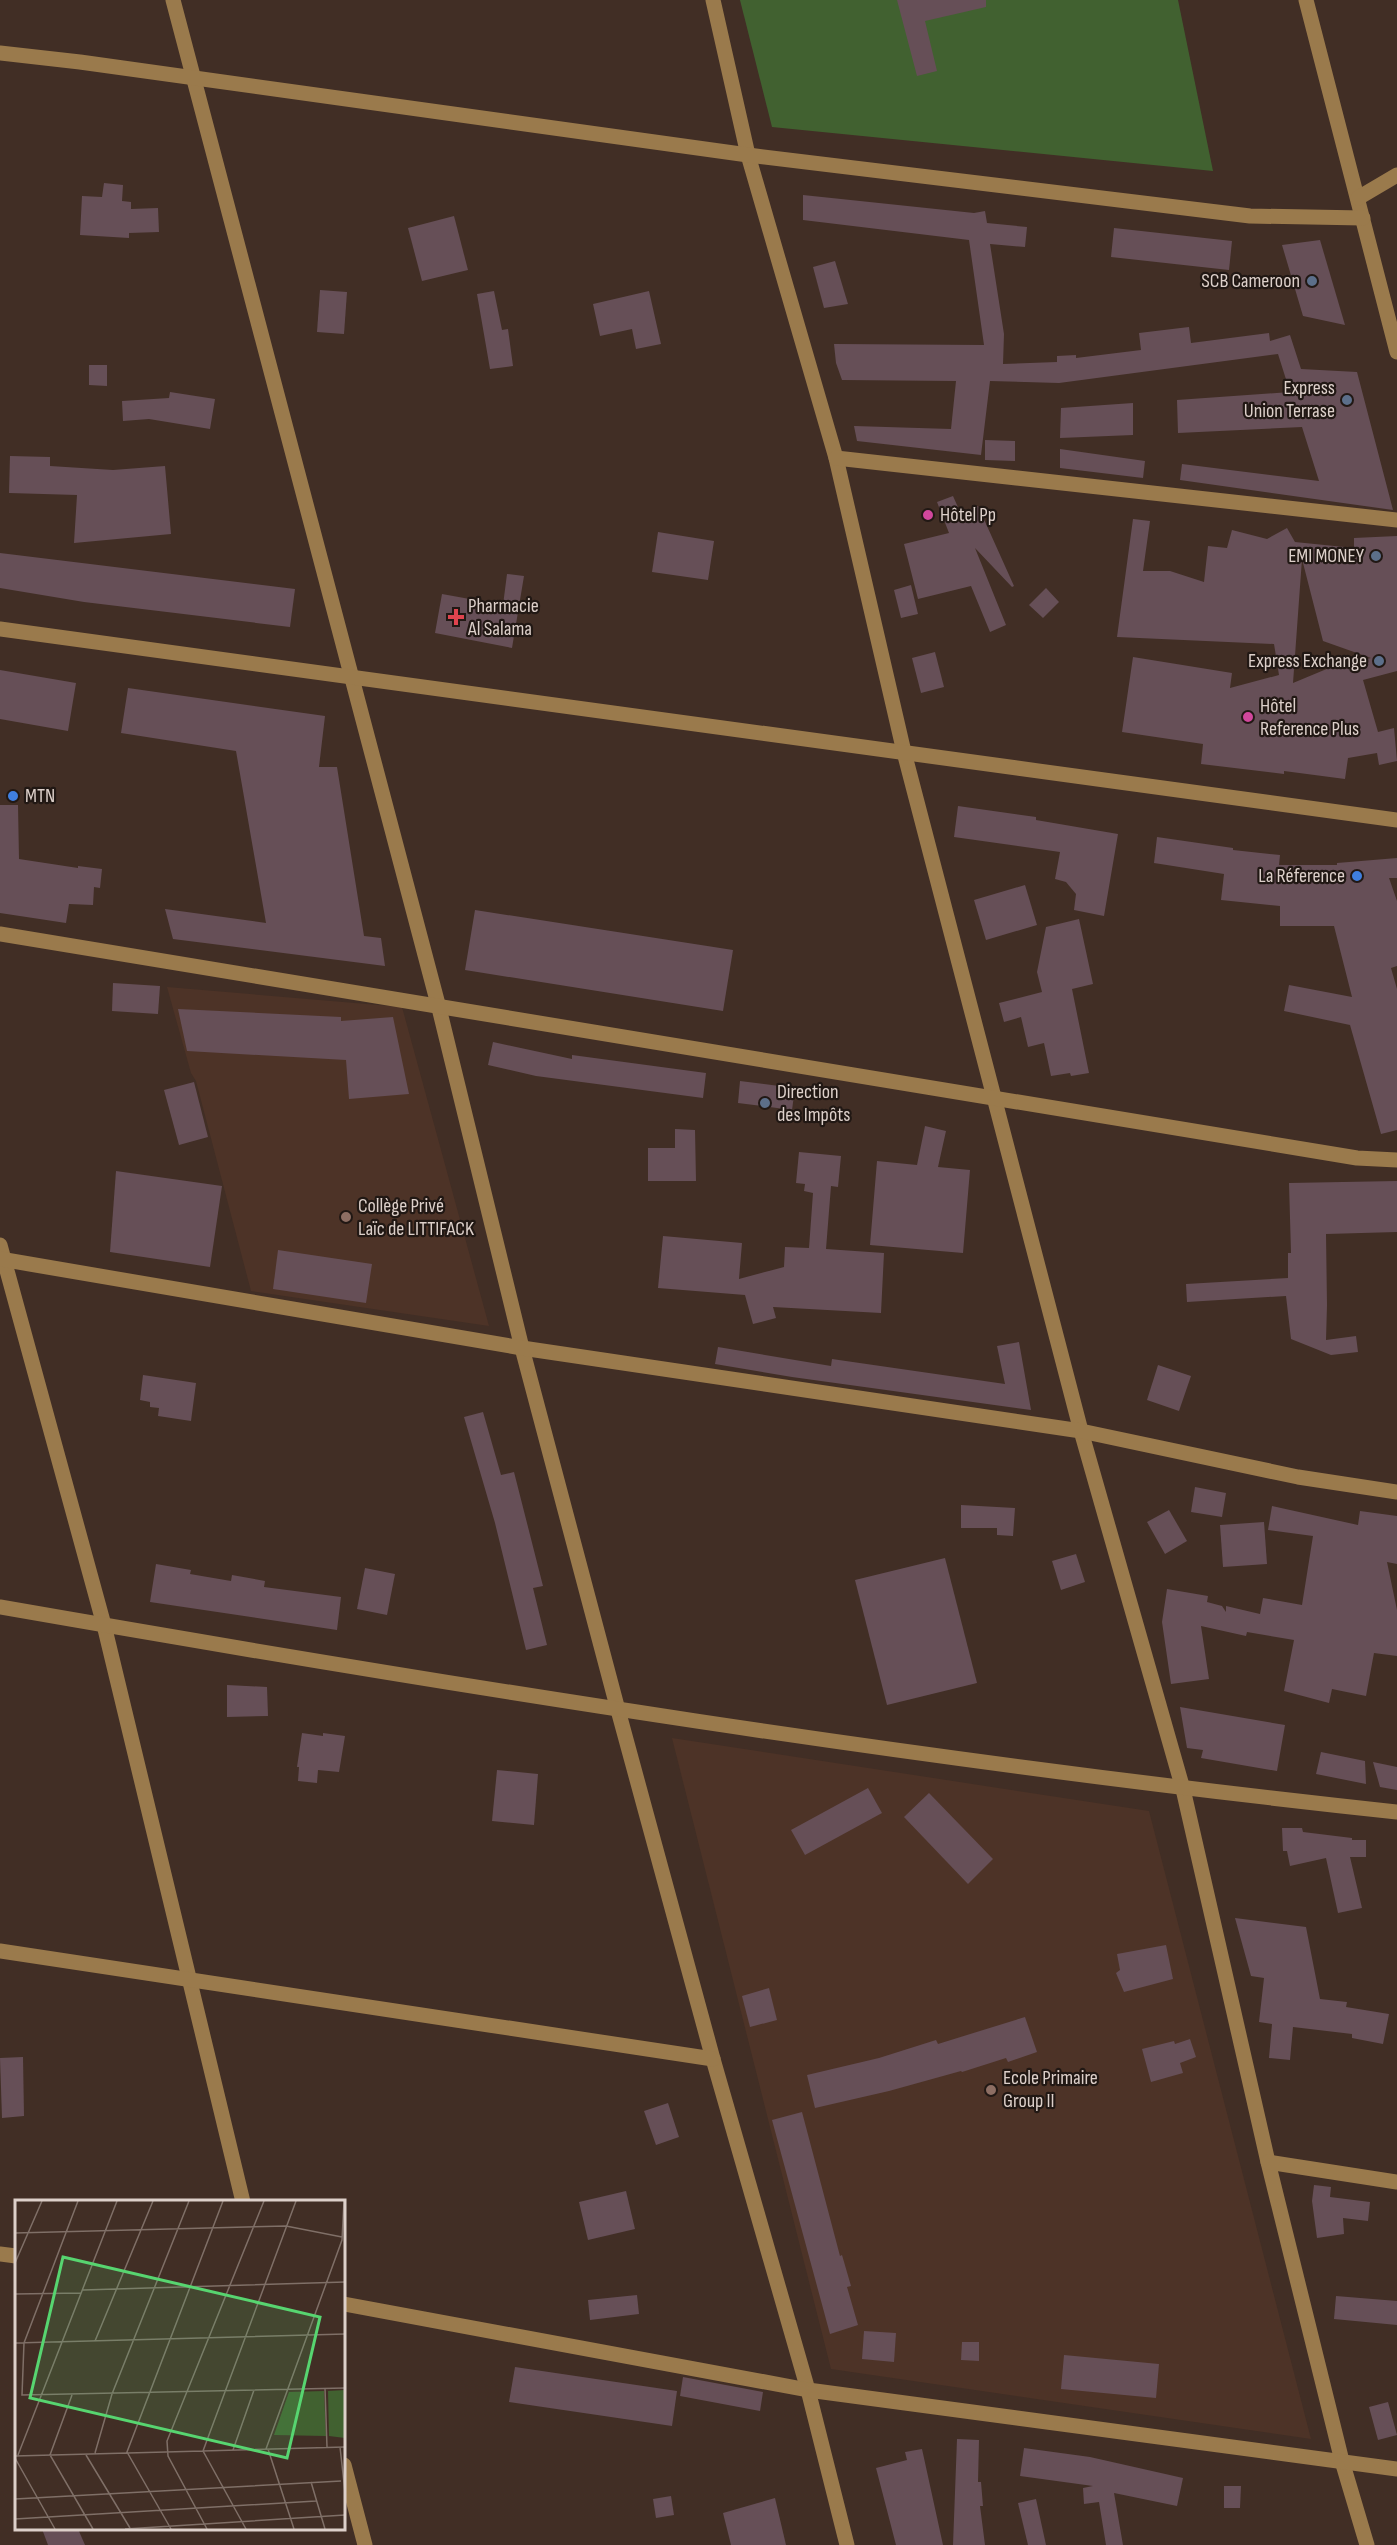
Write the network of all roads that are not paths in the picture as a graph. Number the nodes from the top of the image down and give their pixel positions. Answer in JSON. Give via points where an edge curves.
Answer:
{"nodes":[{"id":1,"x":173,"y":0,"type":"edge"},
{"id":2,"x":713,"y":0,"type":"edge"},
{"id":3,"x":1306,"y":0,"type":"edge"},
{"id":4,"x":0,"y":53,"type":"edge"},
{"id":5,"x":193,"y":79,"type":"junction"},
{"id":6,"x":748,"y":155,"type":"junction"},
{"id":7,"x":1397,"y":175,"type":"edge"},
{"id":8,"x":1358,"y":198,"type":"junction"},
{"id":9,"x":1363,"y":218,"type":"junction"},
{"id":10,"x":1397,"y":352,"type":"edge"},
{"id":11,"x":836,"y":458,"type":"junction"},
{"id":12,"x":1397,"y":520,"type":"edge"},
{"id":13,"x":0,"y":629,"type":"edge"},
{"id":14,"x":352,"y":676,"type":"junction"},
{"id":15,"x":904,"y":752,"type":"junction"},
{"id":16,"x":1397,"y":820,"type":"edge"},
{"id":17,"x":0,"y":934,"type":"edge"},
{"id":18,"x":439,"y":1008,"type":"junction"},
{"id":19,"x":994,"y":1097,"type":"junction"},
{"id":20,"x":1397,"y":1160,"type":"edge"},
{"id":21,"x":1,"y":1255,"type":"edge"},
{"id":22,"x":522,"y":1348,"type":"junction"},
{"id":23,"x":1081,"y":1431,"type":"junction"},
{"id":24,"x":1397,"y":1492,"type":"edge"},
{"id":25,"x":0,"y":1607,"type":"edge"},
{"id":26,"x":104,"y":1625,"type":"junction"},
{"id":27,"x":618,"y":1710,"type":"junction"},
{"id":28,"x":1183,"y":1789,"type":"junction"},
{"id":29,"x":1397,"y":1812,"type":"edge"},
{"id":30,"x":0,"y":1952,"type":"edge"},
{"id":31,"x":189,"y":1980,"type":"junction"},
{"id":32,"x":713,"y":2059,"type":"junction"},
{"id":33,"x":1268,"y":2163,"type":"junction"},
{"id":34,"x":1397,"y":2182,"type":"edge"},
{"id":35,"x":243,"y":2200,"type":"edge"},
{"id":36,"x":0,"y":2254,"type":"edge"},
{"id":37,"x":15,"y":2256,"type":"edge"},
{"id":38,"x":345,"y":2304,"type":"edge"},
{"id":39,"x":808,"y":2390,"type":"junction"},
{"id":40,"x":1342,"y":2462,"type":"junction"},
{"id":41,"x":345,"y":2468,"type":"edge"},
{"id":42,"x":1397,"y":2469,"type":"edge"},
{"id":43,"x":365,"y":2545,"type":"edge"},
{"id":44,"x":847,"y":2545,"type":"edge"},
{"id":45,"x":1367,"y":2545,"type":"edge"}],
"edges":[{"from":1,"to":5,"type":"street"},
{"from":2,"to":6,"type":"street"},
{"from":3,"to":8,"type":"street"},
{"from":4,"to":5,"type":"street"},
{"from":5,"to":6,"type":"street"},
{"from":5,"to":14,"type":"street"},
{"from":6,"to":9,"type":"street","via":[[1250,216]]},
{"from":6,"to":11,"type":"street"},
{"from":7,"to":8,"type":"street"},
{"from":8,"to":9,"type":"street"},
{"from":9,"to":10,"type":"street"},
{"from":11,"to":12,"type":"street"},
{"from":11,"to":15,"type":"street"},
{"from":13,"to":14,"type":"street"},
{"from":14,"to":15,"type":"street"},
{"from":14,"to":18,"type":"street"},
{"from":15,"to":16,"type":"street"},
{"from":15,"to":19,"type":"street"},
{"from":17,"to":18,"type":"street"},
{"from":18,"to":19,"type":"street"},
{"from":18,"to":22,"type":"street"},
{"from":19,"to":20,"type":"street","via":[[1357,1158]]},
{"from":19,"to":23,"type":"street"},
{"from":21,"to":22,"type":"street"},
{"from":21,"to":26,"type":"street"},
{"from":22,"to":23,"type":"street"},
{"from":22,"to":27,"type":"street"},
{"from":23,"to":24,"type":"street","via":[[1298,1477]]},
{"from":23,"to":28,"type":"street"},
{"from":25,"to":26,"type":"street"},
{"from":26,"to":27,"type":"street"},
{"from":26,"to":31,"type":"street"},
{"from":27,"to":28,"type":"street"},
{"from":27,"to":32,"type":"street"},
{"from":28,"to":29,"type":"street"},
{"from":28,"to":33,"type":"street"},
{"from":30,"to":31,"type":"street"},
{"from":31,"to":32,"type":"street"},
{"from":31,"to":35,"type":"street"},
{"from":32,"to":39,"type":"street"},
{"from":33,"to":34,"type":"street"},
{"from":33,"to":40,"type":"street"},
{"from":36,"to":37,"type":"street"},
{"from":38,"to":39,"type":"street"},
{"from":39,"to":40,"type":"street"},
{"from":39,"to":44,"type":"street"},
{"from":40,"to":42,"type":"street"},
{"from":40,"to":45,"type":"street"},
{"from":41,"to":43,"type":"street"}]}
